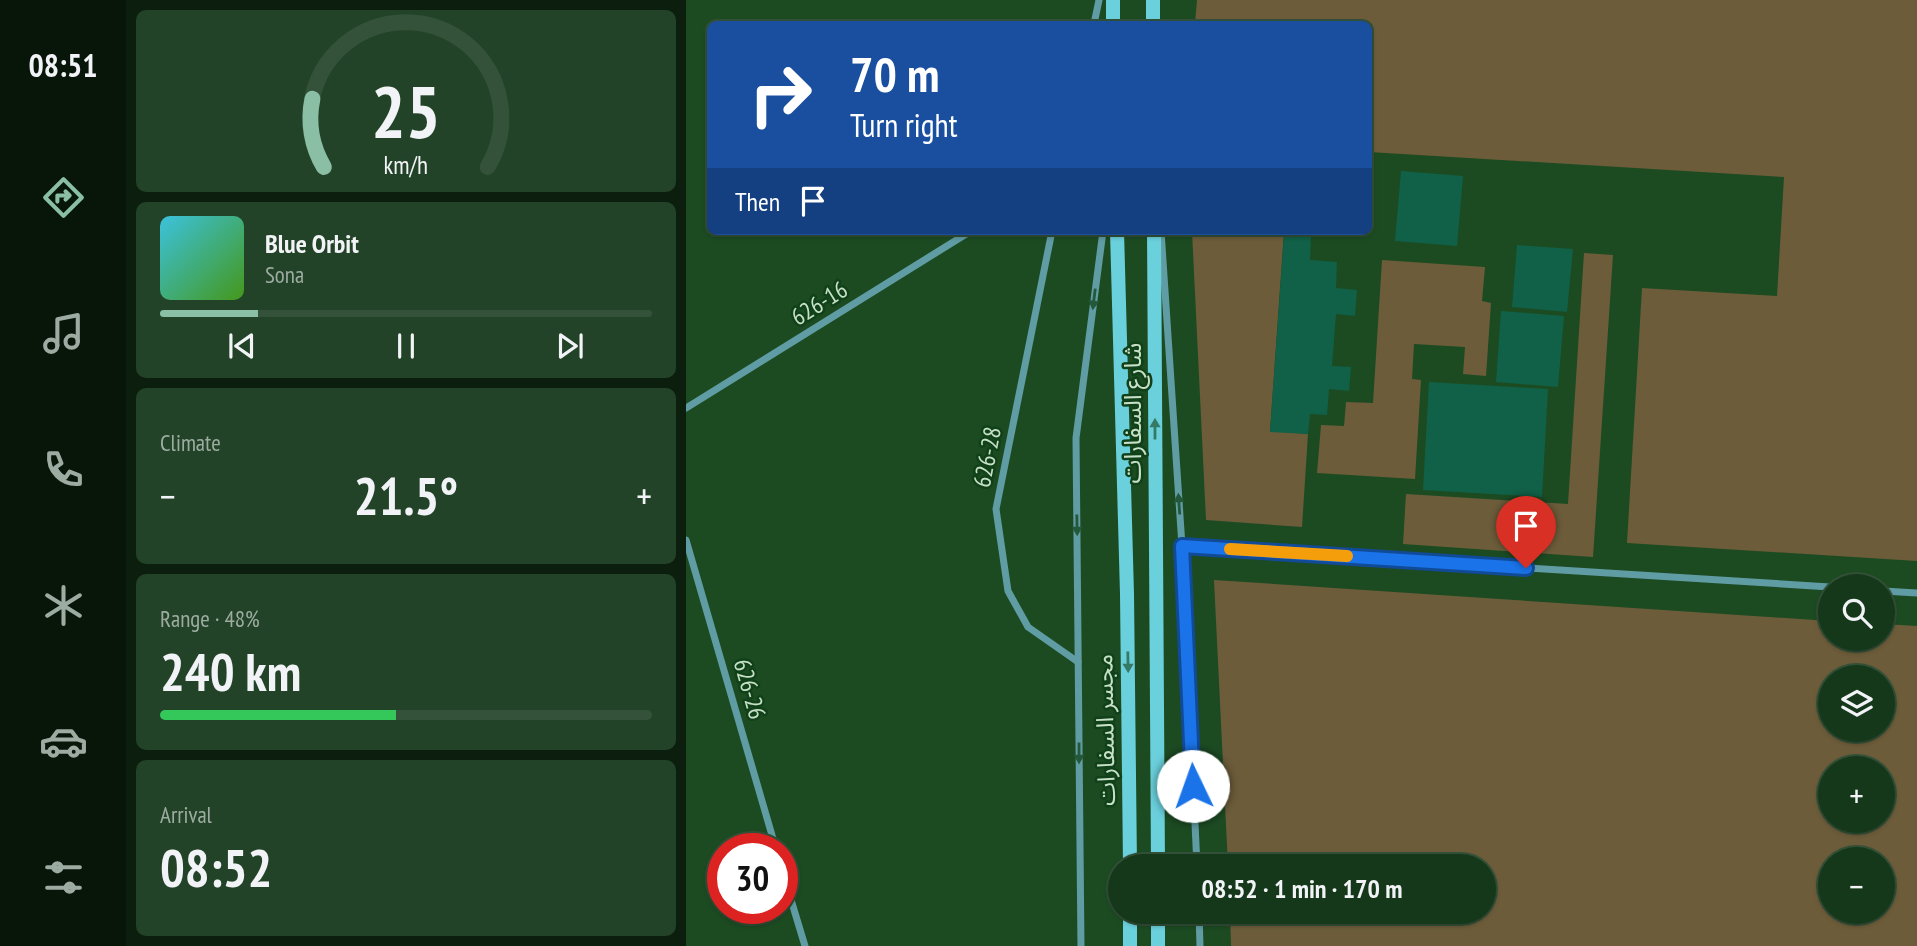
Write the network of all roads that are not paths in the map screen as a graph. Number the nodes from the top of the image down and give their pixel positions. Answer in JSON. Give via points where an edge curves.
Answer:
{"nodes":[{"id":1,"x":1099,"y":0,"type":"edge"},
{"id":2,"x":1113,"y":0,"type":"edge"},
{"id":3,"x":1153,"y":0,"type":"edge"},
{"id":4,"x":1095,"y":21,"type":"edge"},
{"id":5,"x":1114,"y":21,"type":"edge"},
{"id":6,"x":1153,"y":21,"type":"edge"},
{"id":7,"x":965,"y":235,"type":"edge"},
{"id":8,"x":1051,"y":235,"type":"edge"},
{"id":9,"x":1102,"y":235,"type":"edge"},
{"id":10,"x":1117,"y":235,"type":"edge"},
{"id":11,"x":1154,"y":235,"type":"edge"},
{"id":12,"x":1161,"y":235,"type":"edge"},
{"id":13,"x":686,"y":408,"type":"edge"},
{"id":14,"x":686,"y":540,"type":"edge"},
{"id":15,"x":1182,"y":546,"type":"junction"},
{"id":16,"x":1818,"y":586,"type":"edge"},
{"id":17,"x":1895,"y":592,"type":"edge"},
{"id":18,"x":1917,"y":593,"type":"edge"},
{"id":19,"x":1127,"y":594,"type":"joint"},
{"id":20,"x":1156,"y":595,"type":"joint"},
{"id":21,"x":1079,"y":662,"type":"junction"},
{"id":22,"x":771,"y":833,"type":"edge"},
{"id":23,"x":1130,"y":854,"type":"edge"},
{"id":24,"x":1158,"y":854,"type":"edge"},
{"id":25,"x":1196,"y":854,"type":"edge"},
{"id":26,"x":798,"y":923,"type":"edge"},
{"id":27,"x":1130,"y":924,"type":"edge"},
{"id":28,"x":1158,"y":924,"type":"edge"},
{"id":29,"x":1199,"y":924,"type":"edge"},
{"id":30,"x":805,"y":946,"type":"edge"},
{"id":31,"x":1081,"y":946,"type":"edge"},
{"id":32,"x":1130,"y":946,"type":"edge"},
{"id":33,"x":1158,"y":946,"type":"edge"},
{"id":34,"x":1200,"y":946,"type":"edge"}],
"edges":[{"from":1,"to":4,"type":"street"},
{"from":2,"to":5,"type":"main road"},
{"from":3,"to":6,"type":"main road"},
{"from":7,"to":13,"type":"street","name":"626-16"},
{"from":8,"to":21,"type":"street","name":"626-28","via":[[996,509],[1008,591],[1028,628]]},
{"from":9,"to":21,"type":"street","one_way":true,"via":[[1076,438]]},
{"from":10,"to":19,"type":"main road","name":"شارع السفارات"},
{"from":20,"to":11,"type":"main road","name":"شارع السفارات","one_way":true},
{"from":15,"to":12,"type":"street","one_way":true},
{"from":14,"to":22,"type":"street","name":"626-26"},
{"from":15,"to":16,"type":"street"},
{"from":15,"to":25,"type":"street"},
{"from":17,"to":18,"type":"street"},
{"from":19,"to":23,"type":"main road","name":"مجسر السفارات","one_way":true},
{"from":20,"to":24,"type":"main road","name":"مجسر السفارات"},
{"from":21,"to":31,"type":"street","one_way":true},
{"from":26,"to":30,"type":"street"},
{"from":27,"to":32,"type":"main road"},
{"from":28,"to":33,"type":"main road"},
{"from":29,"to":34,"type":"street"}]}
